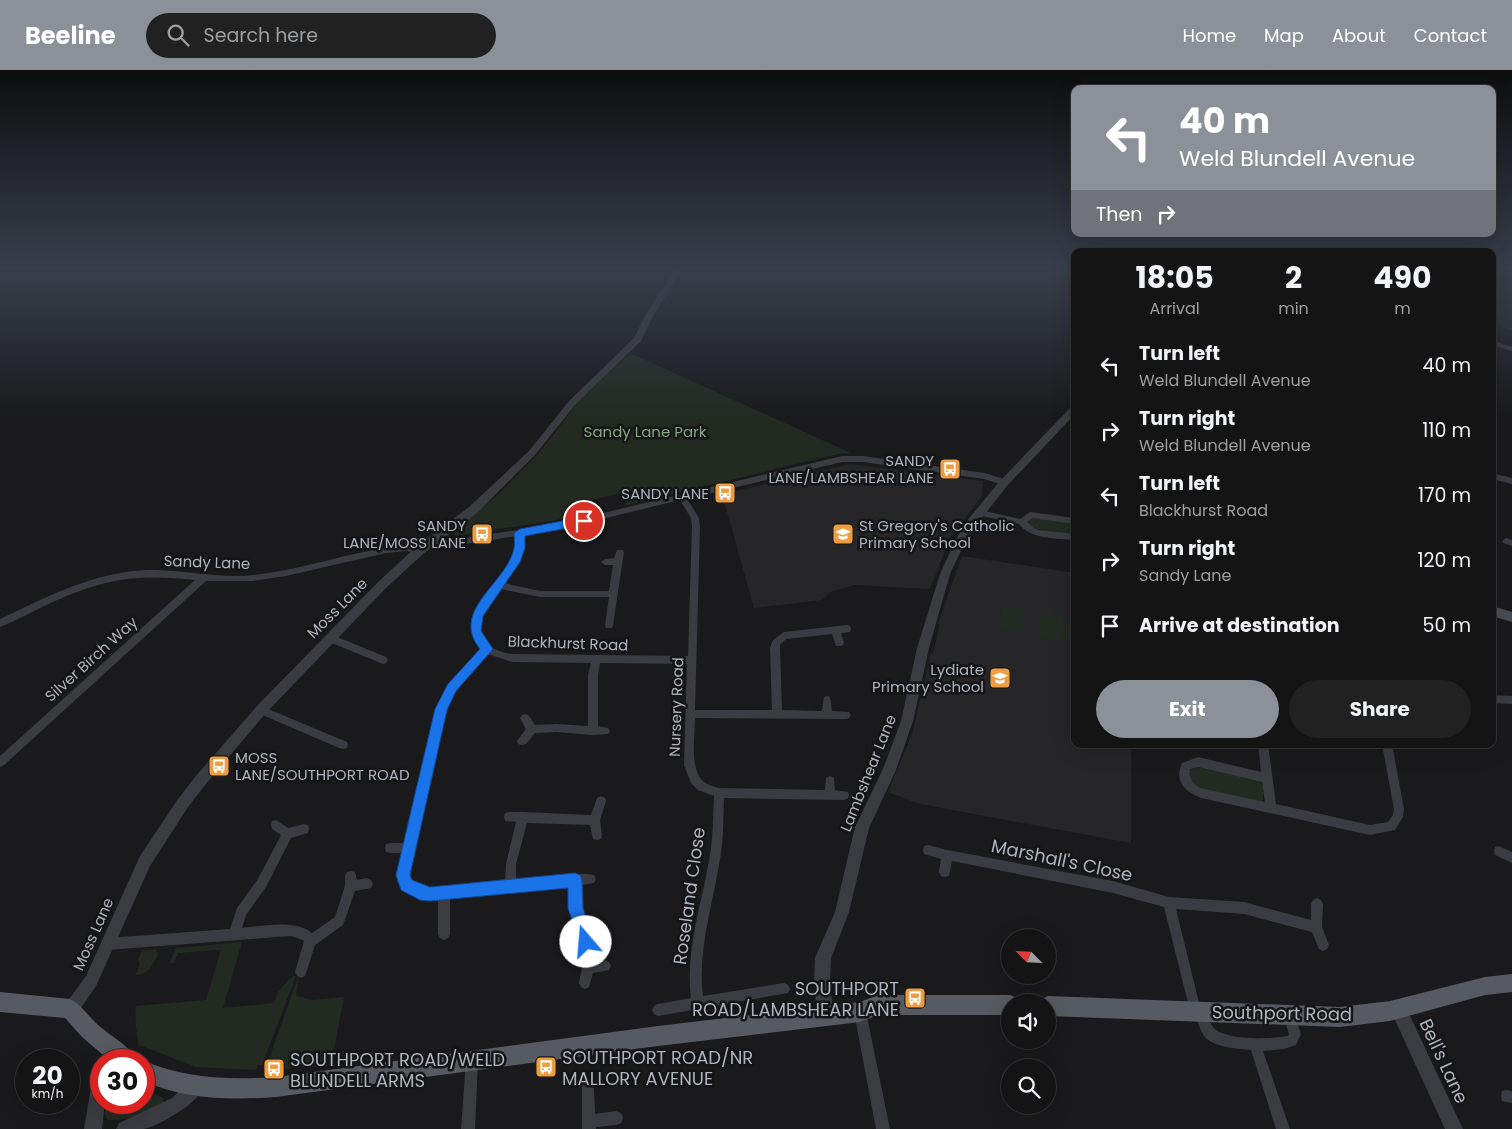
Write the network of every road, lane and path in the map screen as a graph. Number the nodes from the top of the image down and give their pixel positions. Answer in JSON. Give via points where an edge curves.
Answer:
{"nodes":[{"id":1,"x":647,"y":319,"type":"edge"},
{"id":2,"x":1496,"y":344,"type":"edge"},
{"id":3,"x":1512,"y":349,"type":"edge"},
{"id":4,"x":1071,"y":414,"type":"edge"},
{"id":5,"x":1496,"y":477,"type":"edge"},
{"id":6,"x":1512,"y":481,"type":"edge"},
{"id":7,"x":1004,"y":482,"type":"junction"},
{"id":8,"x":683,"y":498,"type":"junction"},
{"id":9,"x":980,"y":513,"type":"junction"},
{"id":10,"x":1071,"y":520,"type":"edge"},
{"id":11,"x":1022,"y":522,"type":"junction"},
{"id":12,"x":520,"y":533,"type":"junction"},
{"id":13,"x":1071,"y":536,"type":"edge"},
{"id":14,"x":432,"y":541,"type":"junction"},
{"id":15,"x":419,"y":551,"type":"junction"},
{"id":16,"x":605,"y":562,"type":"dead end"},
{"id":17,"x":203,"y":578,"type":"junction"},
{"id":18,"x":498,"y":585,"type":"junction"},
{"id":19,"x":614,"y":594,"type":"junction"},
{"id":20,"x":1496,"y":612,"type":"edge"},
{"id":21,"x":1512,"y":617,"type":"edge"},
{"id":22,"x":0,"y":623,"type":"edge"},
{"id":23,"x":609,"y":625,"type":"dead end"},
{"id":24,"x":847,"y":629,"type":"dead end"},
{"id":25,"x":835,"y":630,"type":"junction"},
{"id":26,"x":330,"y":638,"type":"junction"},
{"id":27,"x":839,"y":643,"type":"dead end"},
{"id":28,"x":487,"y":649,"type":"junction"},
{"id":29,"x":596,"y":658,"type":"junction"},
{"id":30,"x":383,"y":660,"type":"dead end"},
{"id":31,"x":693,"y":660,"type":"junction"},
{"id":32,"x":1496,"y":699,"type":"edge"},
{"id":33,"x":827,"y":700,"type":"dead end"},
{"id":34,"x":1512,"y":700,"type":"edge"},
{"id":35,"x":261,"y":710,"type":"junction"},
{"id":36,"x":691,"y":714,"type":"junction"},
{"id":37,"x":777,"y":714,"type":"junction"},
{"id":38,"x":827,"y":715,"type":"junction"},
{"id":39,"x":846,"y":715,"type":"dead end"},
{"id":40,"x":525,"y":718,"type":"dead end"},
{"id":41,"x":532,"y":729,"type":"junction"},
{"id":42,"x":593,"y":731,"type":"junction"},
{"id":43,"x":605,"y":732,"type":"dead end"},
{"id":44,"x":522,"y":741,"type":"dead end"},
{"id":45,"x":343,"y":745,"type":"dead end"},
{"id":46,"x":1263,"y":748,"type":"edge"},
{"id":47,"x":1388,"y":748,"type":"edge"},
{"id":48,"x":0,"y":762,"type":"edge"},
{"id":49,"x":1267,"y":778,"type":"junction"},
{"id":50,"x":830,"y":781,"type":"dead end"},
{"id":51,"x":719,"y":793,"type":"junction"},
{"id":52,"x":830,"y":795,"type":"junction"},
{"id":53,"x":844,"y":795,"type":"dead end"},
{"id":54,"x":601,"y":801,"type":"dead end"},
{"id":55,"x":1271,"y":809,"type":"junction"},
{"id":56,"x":509,"y":817,"type":"dead end"},
{"id":57,"x":523,"y":818,"type":"junction"},
{"id":58,"x":595,"y":820,"type":"junction"},
{"id":59,"x":276,"y":825,"type":"dead end"},
{"id":60,"x":304,"y":829,"type":"dead end"},
{"id":61,"x":287,"y":834,"type":"junction"},
{"id":62,"x":597,"y":835,"type":"dead end"},
{"id":63,"x":390,"y":848,"type":"dead end"},
{"id":64,"x":409,"y":848,"type":"junction"},
{"id":65,"x":928,"y":850,"type":"dead end"},
{"id":66,"x":1499,"y":851,"type":"dead end"},
{"id":67,"x":946,"y":855,"type":"junction"},
{"id":68,"x":1512,"y":858,"type":"edge"},
{"id":69,"x":945,"y":872,"type":"dead end"},
{"id":70,"x":590,"y":879,"type":"dead end"},
{"id":71,"x":575,"y":880,"type":"junction"},
{"id":72,"x":367,"y":884,"type":"dead end"},
{"id":73,"x":510,"y":886,"type":"junction"},
{"id":74,"x":444,"y":894,"type":"junction"},
{"id":75,"x":1169,"y":904,"type":"junction"},
{"id":76,"x":1317,"y":904,"type":"dead end"},
{"id":77,"x":1316,"y":927,"type":"junction"},
{"id":78,"x":234,"y":934,"type":"junction"},
{"id":79,"x":444,"y":934,"type":"dead end"},
{"id":80,"x":310,"y":941,"type":"junction"},
{"id":81,"x":107,"y":944,"type":"junction"},
{"id":82,"x":1323,"y":945,"type":"dead end"},
{"id":83,"x":588,"y":966,"type":"junction"},
{"id":84,"x":605,"y":966,"type":"dead end"},
{"id":85,"x":301,"y":972,"type":"dead end"},
{"id":86,"x":585,"y":982,"type":"dead end"},
{"id":87,"x":1512,"y":983,"type":"edge"},
{"id":88,"x":784,"y":989,"type":"dead end"},
{"id":89,"x":0,"y":1002,"type":"edge"},
{"id":90,"x":698,"y":1004,"type":"junction"},
{"id":91,"x":1001,"y":1006,"type":"edge"},
{"id":92,"x":1056,"y":1006,"type":"edge"},
{"id":93,"x":70,"y":1009,"type":"junction"},
{"id":94,"x":1398,"y":1009,"type":"junction"},
{"id":95,"x":658,"y":1010,"type":"dead end"},
{"id":96,"x":1198,"y":1011,"type":"junction"},
{"id":97,"x":860,"y":1012,"type":"junction"},
{"id":98,"x":1289,"y":1014,"type":"junction"},
{"id":99,"x":825,"y":1015,"type":"junction"},
{"id":100,"x":1255,"y":1044,"type":"junction"},
{"id":101,"x":109,"y":1049,"type":"edge"},
{"id":102,"x":472,"y":1061,"type":"junction"},
{"id":103,"x":155,"y":1076,"type":"edge"},
{"id":104,"x":196,"y":1087,"type":"junction"},
{"id":105,"x":588,"y":1088,"type":"dead end"},
{"id":106,"x":95,"y":1114,"type":"edge"},
{"id":107,"x":616,"y":1118,"type":"dead end"},
{"id":108,"x":589,"y":1125,"type":"edge"},
{"id":109,"x":93,"y":1129,"type":"edge"},
{"id":110,"x":125,"y":1129,"type":"edge"},
{"id":111,"x":468,"y":1129,"type":"edge"},
{"id":112,"x":883,"y":1129,"type":"edge"},
{"id":113,"x":1283,"y":1129,"type":"edge"},
{"id":114,"x":1454,"y":1129,"type":"edge"}],
"edges":[{"from":1,"to":14,"type":"street","name":"Moss Lane","via":[[638,339],[572,403],[532,453],[458,522]]},
{"from":2,"to":3,"type":"street"},
{"from":4,"to":7,"type":"street","name":"Lambshear Lane"},
{"from":5,"to":6,"type":"street"},
{"from":7,"to":8,"type":"street","via":[[985,476],[849,459]]},
{"from":7,"to":9,"type":"street","name":"Lambshear Lane"},
{"from":8,"to":12,"type":"street"},
{"from":8,"to":31,"type":"street","name":"Nursery Road","via":[[696,526]]},
{"from":9,"to":11,"type":"street"},
{"from":9,"to":99,"type":"street","name":"Lambshear Lane","via":[[964,532],[939,590],[907,721],[889,770],[862,827],[847,895],[822,962]]},
{"from":10,"to":11,"type":"street","via":[[1030,515]]},
{"from":11,"to":13,"type":"street","via":[[1034,531]]},
{"from":12,"to":14,"type":"street","via":[[458,542]]},
{"from":12,"to":18,"type":"street","name":"Blackhurst Road","via":[[518,556]]},
{"from":14,"to":15,"type":"street","name":"Moss Lane"},
{"from":15,"to":17,"type":"street","name":"Sandy Lane","via":[[407,548],[386,550],[254,578]]},
{"from":15,"to":26,"type":"street","name":"Moss Lane"},
{"from":16,"to":19,"type":"street","via":[[619,557]]},
{"from":17,"to":22,"type":"street","name":"Sandy Lane","via":[[151,574],[111,578],[84,585]]},
{"from":17,"to":48,"type":"street","name":"Silver Birch Way"},
{"from":18,"to":19,"type":"street","via":[[540,594]]},
{"from":18,"to":28,"type":"street","name":"Blackhurst Road","via":[[475,623],[478,638]]},
{"from":19,"to":23,"type":"street"},
{"from":20,"to":21,"type":"main road"},
{"from":24,"to":25,"type":"street"},
{"from":25,"to":27,"type":"street"},
{"from":25,"to":37,"type":"street","via":[[784,636],[776,643]]},
{"from":26,"to":30,"type":"street"},
{"from":26,"to":35,"type":"street","name":"Moss Lane"},
{"from":28,"to":29,"type":"street","name":"Blackhurst Road","via":[[512,658]]},
{"from":28,"to":64,"type":"street","via":[[445,698]]},
{"from":29,"to":31,"type":"street","name":"Blackhurst Road"},
{"from":29,"to":42,"type":"street"},
{"from":31,"to":36,"type":"street","name":"Nursery Road"},
{"from":32,"to":34,"type":"street"},
{"from":33,"to":38,"type":"street"},
{"from":35,"to":45,"type":"street"},
{"from":35,"to":81,"type":"street","name":"Moss Lane","via":[[200,780],[157,841],[132,885]]},
{"from":36,"to":37,"type":"street"},
{"from":36,"to":51,"type":"street","name":"Nursery Road","via":[[691,774],[702,786]]},
{"from":37,"to":38,"type":"street"},
{"from":38,"to":39,"type":"street"},
{"from":40,"to":41,"type":"street"},
{"from":41,"to":42,"type":"street"},
{"from":41,"to":44,"type":"street"},
{"from":42,"to":43,"type":"street"},
{"from":46,"to":49,"type":"street"},
{"from":47,"to":55,"type":"street","via":[[1400,810],[1391,826],[1377,830],[1362,829]]},
{"from":49,"to":55,"type":"street"},
{"from":49,"to":55,"type":"street","via":[[1198,762],[1186,766],[1183,774],[1186,783],[1201,793]]},
{"from":50,"to":52,"type":"street"},
{"from":51,"to":52,"type":"street","name":"Nursery Road"},
{"from":51,"to":90,"type":"street","name":"Roseland Close","via":[[716,852],[696,970]]},
{"from":52,"to":53,"type":"street","name":"Nursery Road"},
{"from":54,"to":58,"type":"street"},
{"from":56,"to":57,"type":"street"},
{"from":57,"to":58,"type":"street"},
{"from":57,"to":73,"type":"street","via":[[511,864]]},
{"from":58,"to":62,"type":"street"},
{"from":59,"to":61,"type":"street"},
{"from":60,"to":61,"type":"street"},
{"from":61,"to":78,"type":"street","via":[[262,883],[241,912]]},
{"from":63,"to":64,"type":"street"},
{"from":64,"to":74,"type":"street","via":[[403,875],[406,885],[420,892]]},
{"from":65,"to":67,"type":"street","name":"Marshall's Close"},
{"from":66,"to":68,"type":"street"},
{"from":67,"to":69,"type":"street"},
{"from":67,"to":75,"type":"street","name":"Marshall's Close","via":[[1113,886]]},
{"from":70,"to":71,"type":"street"},
{"from":71,"to":73,"type":"street"},
{"from":71,"to":83,"type":"street","via":[[575,908],[586,942]]},
{"from":72,"to":80,"type":"street","via":[[351,881],[339,921]]},
{"from":73,"to":74,"type":"street"},
{"from":74,"to":79,"type":"street"},
{"from":75,"to":77,"type":"street","name":"Marshall's Close","via":[[1244,908]]},
{"from":75,"to":96,"type":"street"},
{"from":76,"to":77,"type":"street"},
{"from":77,"to":82,"type":"street"},
{"from":78,"to":80,"type":"street","via":[[290,930],[307,935]]},
{"from":78,"to":81,"type":"street"},
{"from":80,"to":85,"type":"street"},
{"from":81,"to":93,"type":"street","name":"Moss Lane","via":[[86,989]]},
{"from":83,"to":84,"type":"street"},
{"from":83,"to":86,"type":"street"},
{"from":87,"to":94,"type":"main road","name":"Southport Road","via":[[1460,992]]},
{"from":88,"to":90,"type":"street"},
{"from":89,"to":93,"type":"main road"},
{"from":90,"to":95,"type":"street"},
{"from":91,"to":97,"type":"main road","via":[[878,1005]]},
{"from":92,"to":96,"type":"main road","name":"Southport Road"},
{"from":93,"to":101,"type":"main road"},
{"from":94,"to":98,"type":"main road","name":"Southport Road","via":[[1340,1017]]},
{"from":94,"to":114,"type":"street","name":"Bell's Lane"},
{"from":96,"to":98,"type":"main road","name":"Southport Road"},
{"from":96,"to":100,"type":"street","via":[[1211,1034]]},
{"from":97,"to":99,"type":"main road"},
{"from":97,"to":112,"type":"street"},
{"from":98,"to":100,"type":"street","via":[[1295,1034],[1292,1041]]},
{"from":99,"to":102,"type":"main road"},
{"from":100,"to":113,"type":"street"},
{"from":102,"to":104,"type":"main road","via":[[303,1084],[246,1089]]},
{"from":102,"to":111,"type":"street"},
{"from":103,"to":104,"type":"main road"},
{"from":104,"to":110,"type":"street","via":[[178,1104]]},
{"from":105,"to":108,"type":"street"},
{"from":106,"to":109,"type":"street"},
{"from":107,"to":108,"type":"street"}]}
